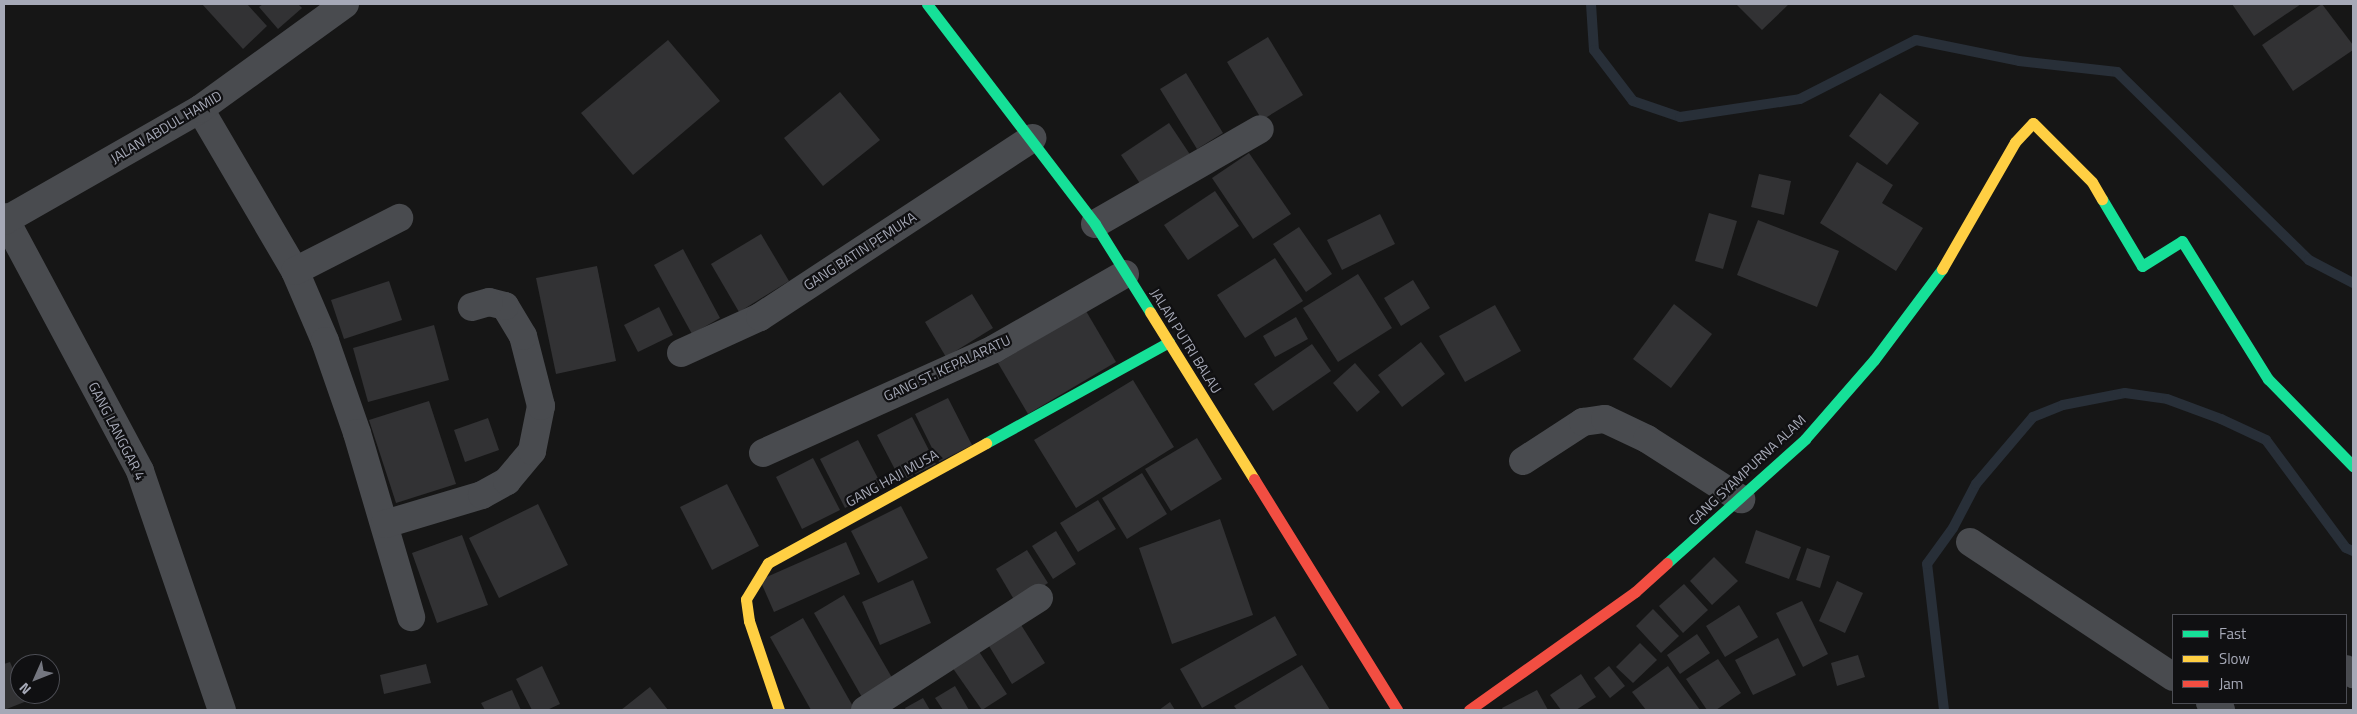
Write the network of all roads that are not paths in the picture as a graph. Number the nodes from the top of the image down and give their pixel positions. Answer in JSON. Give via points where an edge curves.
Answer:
{"nodes":[{"id":1,"x":345,"y":4,"type":"edge"},
{"id":2,"x":930,"y":5,"type":"edge"},
{"id":3,"x":200,"y":109,"type":"junction"},
{"id":4,"x":1260,"y":128,"type":"dead end"},
{"id":5,"x":1032,"y":138,"type":"junction"},
{"id":6,"x":399,"y":218,"type":"dead end"},
{"id":7,"x":4,"y":220,"type":"edge"},
{"id":8,"x":1095,"y":224,"type":"junction"},
{"id":9,"x":295,"y":271,"type":"junction"},
{"id":10,"x":1125,"y":274,"type":"junction"},
{"id":11,"x":472,"y":307,"type":"dead end"},
{"id":12,"x":1169,"y":342,"type":"junction"},
{"id":13,"x":681,"y":353,"type":"dead end"},
{"id":14,"x":763,"y":453,"type":"dead end"},
{"id":15,"x":1523,"y":461,"type":"dead end"},
{"id":16,"x":2353,"y":466,"type":"edge"},
{"id":17,"x":1740,"y":499,"type":"junction"},
{"id":18,"x":385,"y":524,"type":"junction"},
{"id":19,"x":1970,"y":542,"type":"dead end"},
{"id":20,"x":1039,"y":598,"type":"dead end"},
{"id":21,"x":411,"y":616,"type":"dead end"},
{"id":22,"x":2172,"y":676,"type":"edge"},
{"id":23,"x":222,"y":710,"type":"edge"},
{"id":24,"x":780,"y":710,"type":"edge"},
{"id":25,"x":865,"y":710,"type":"edge"},
{"id":26,"x":1397,"y":710,"type":"edge"},
{"id":27,"x":1469,"y":710,"type":"edge"}],
"edges":[{"from":1,"to":3,"type":"street","name":"JALAN ABDUL HAMID"},
{"from":2,"to":5,"type":"street","name":"JALAN PUTRI BALAU"},
{"from":3,"to":7,"type":"street","name":"JALAN ABDUL HAMID"},
{"from":3,"to":9,"type":"street"},
{"from":4,"to":8,"type":"street"},
{"from":5,"to":8,"type":"street","name":"JALAN PUTRI BALAU"},
{"from":5,"to":13,"type":"street","name":"GANG BATIN PEMUKA","via":[[760,317]]},
{"from":6,"to":9,"type":"street"},
{"from":7,"to":23,"type":"street","name":"GANG LANGGAR 4","via":[[140,471]]},
{"from":8,"to":10,"type":"street","name":"JALAN PUTRI BALAU"},
{"from":9,"to":18,"type":"street","via":[[325,341]]},
{"from":10,"to":12,"type":"street","name":"JALAN PUTRI BALAU"},
{"from":10,"to":14,"type":"street","name":"GANG ST. KEPALARATU","via":[[994,349]]},
{"from":11,"to":18,"type":"street","via":[[490,302],[505,306],[523,336],[541,406],[532,451],[508,481],[482,495]]},
{"from":12,"to":24,"type":"street","name":"GANG HAJI MUSA","via":[[768,563],[746,599],[749,621]]},
{"from":12,"to":26,"type":"street","name":"JALAN PUTRI BALAU"},
{"from":15,"to":17,"type":"street","via":[[1583,422],[1605,418],[1647,440]]},
{"from":16,"to":17,"type":"street","name":"GANG SYAMPURNA ALAM","via":[[2268,379],[2182,241],[2142,266],[2092,182],[2033,124],[2015,142],[1933,284],[1874,360],[1805,439]]},
{"from":17,"to":27,"type":"street","name":"GANG SYAMPURNA ALAM","via":[[1635,592]]},
{"from":18,"to":21,"type":"street"},
{"from":19,"to":22,"type":"street"},
{"from":20,"to":25,"type":"street"}]}
